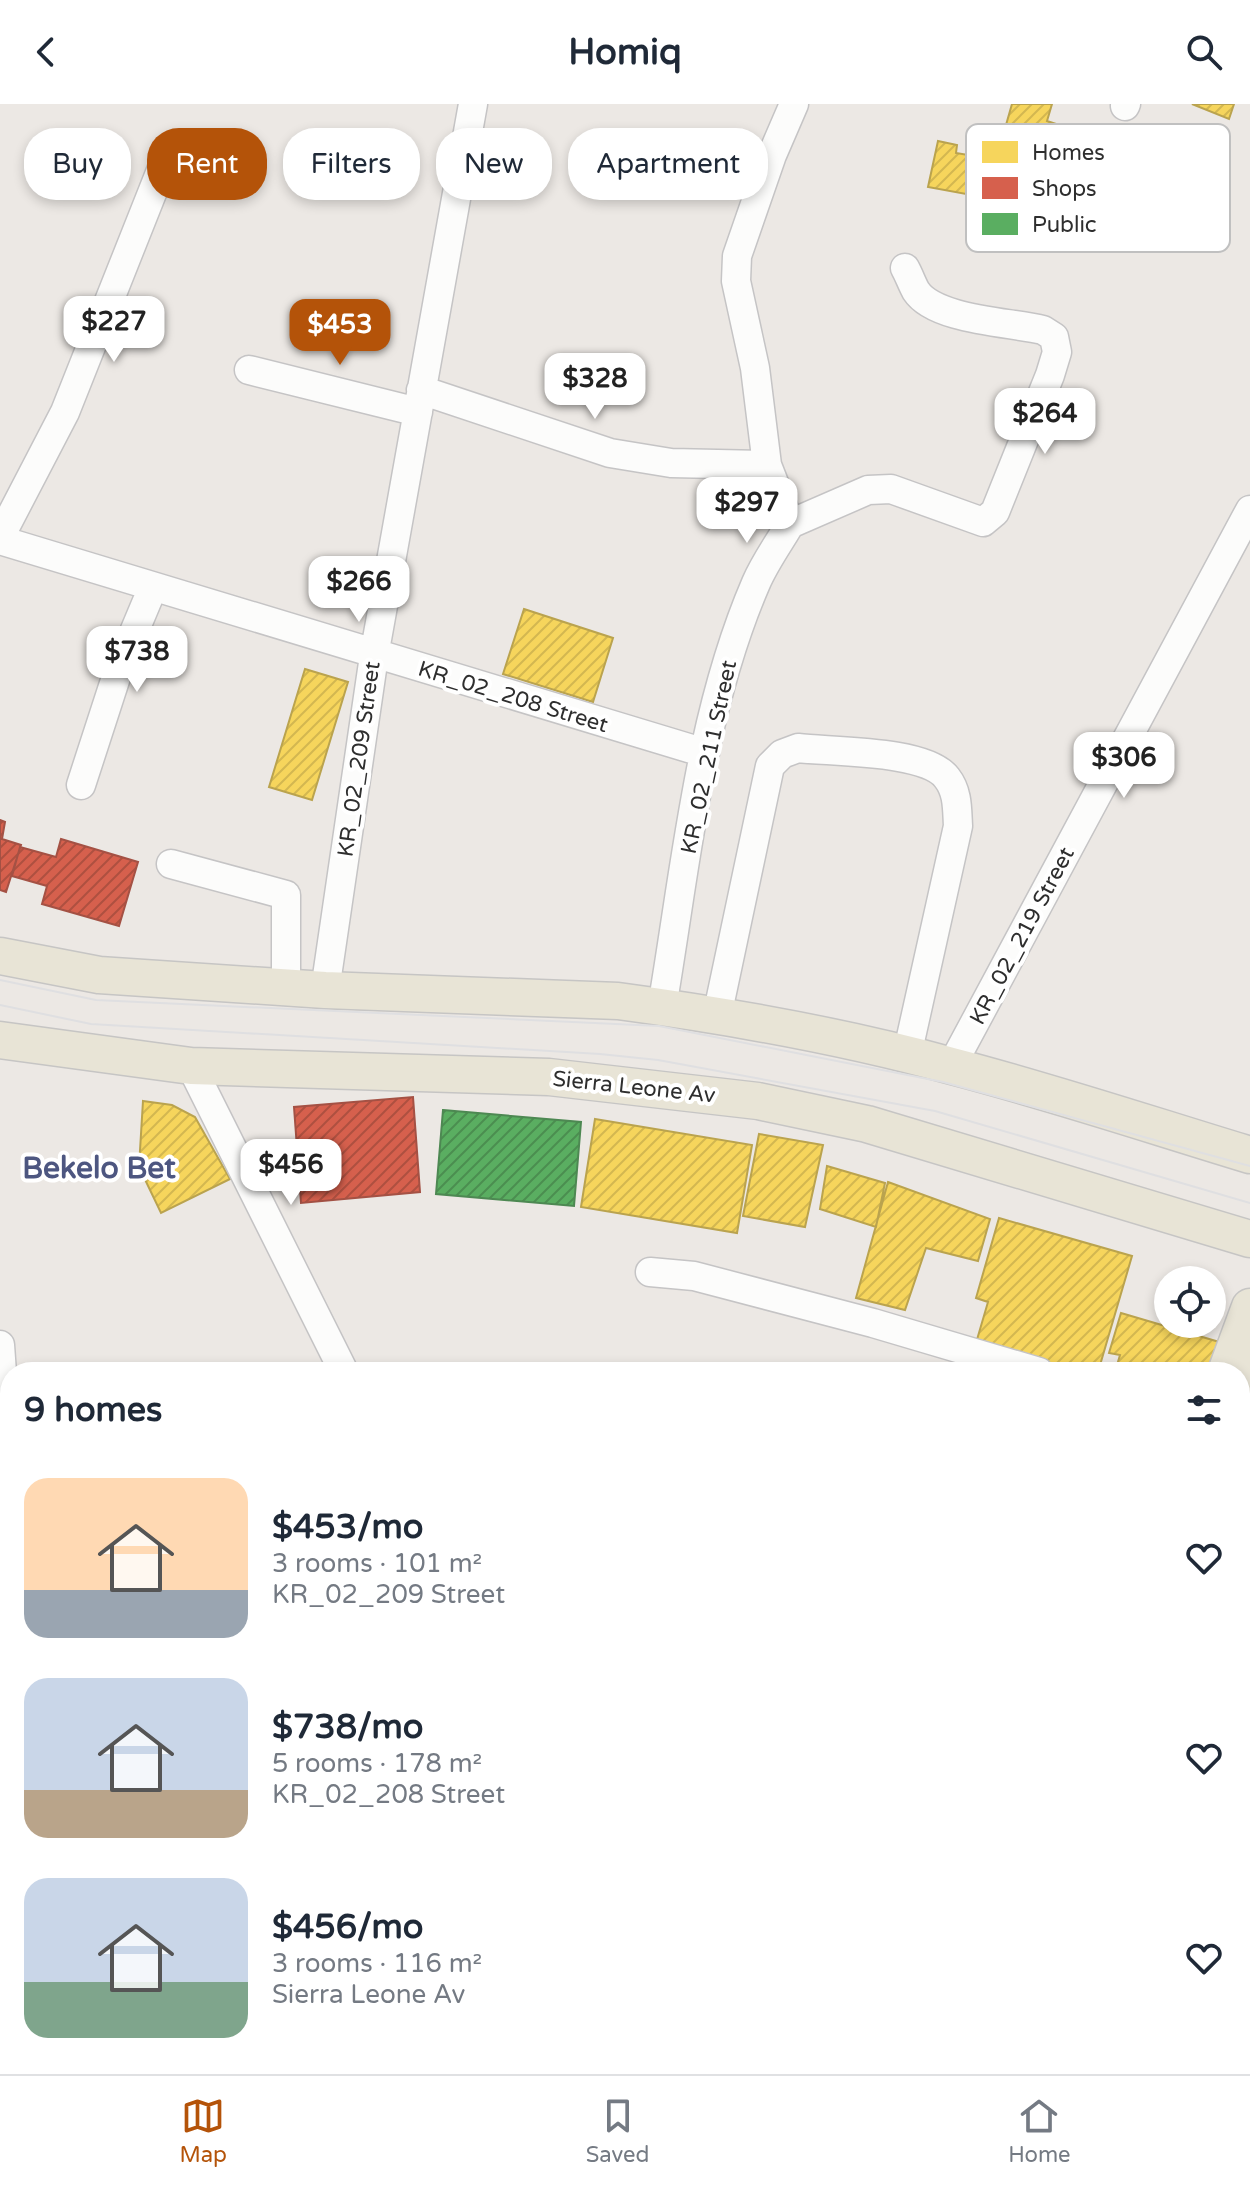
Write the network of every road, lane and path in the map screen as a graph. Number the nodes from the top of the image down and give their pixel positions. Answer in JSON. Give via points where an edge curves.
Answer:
{"nodes":[{"id":1,"x":473,"y":104,"type":"edge"},
{"id":2,"x":794,"y":104,"type":"edge"},
{"id":3,"x":149,"y":200,"type":"edge"},
{"id":4,"x":905,"y":268,"type":"dead end"},
{"id":5,"x":249,"y":370,"type":"dead end"},
{"id":6,"x":420,"y":401,"type":"junction"},
{"id":7,"x":767,"y":465,"type":"junction"},
{"id":8,"x":1250,"y":510,"type":"edge"},
{"id":9,"x":790,"y":524,"type":"junction"},
{"id":10,"x":0,"y":538,"type":"edge"},
{"id":11,"x":153,"y":587,"type":"junction"},
{"id":12,"x":374,"y":656,"type":"junction"},
{"id":13,"x":705,"y":753,"type":"junction"},
{"id":14,"x":81,"y":785,"type":"dead end"},
{"id":15,"x":171,"y":864,"type":"dead end"},
{"id":16,"x":0,"y":956,"type":"edge"},
{"id":17,"x":286,"y":988,"type":"junction"},
{"id":18,"x":325,"y":990,"type":"junction"},
{"id":19,"x":662,"y":1007,"type":"junction"},
{"id":20,"x":717,"y":1016,"type":"junction"},
{"id":21,"x":0,"y":1040,"type":"edge"},
{"id":22,"x":907,"y":1055,"type":"junction"},
{"id":23,"x":952,"y":1065,"type":"junction"},
{"id":24,"x":191,"y":1066,"type":"junction"},
{"id":25,"x":1250,"y":1155,"type":"edge"},
{"id":26,"x":1250,"y":1239,"type":"edge"},
{"id":27,"x":650,"y":1272,"type":"dead end"},
{"id":28,"x":1250,"y":1307,"type":"edge"},
{"id":29,"x":339,"y":1362,"type":"edge"},
{"id":30,"x":998,"y":1362,"type":"edge"},
{"id":31,"x":1230,"y":1362,"type":"edge"}],
"edges":[{"from":1,"to":6,"type":"street","name":"KR_02_209 Street"},
{"from":2,"to":7,"type":"street","via":[[737,256],[736,281],[755,368]]},
{"from":3,"to":10,"type":"street","via":[[65,412]]},
{"from":4,"to":9,"type":"street","via":[[929,304],[1054,337],[1057,352],[1050,375],[995,512],[983,522],[901,492],[868,490]]},
{"from":5,"to":6,"type":"street"},
{"from":6,"to":7,"type":"street","via":[[610,453],[671,463]]},
{"from":6,"to":12,"type":"street","name":"KR_02_209 Street"},
{"from":7,"to":9,"type":"street"},
{"from":8,"to":23,"type":"street","name":"KR_02_219 Street"},
{"from":9,"to":13,"type":"street","name":"KR_02_211 Street","via":[[758,579],[737,632]]},
{"from":10,"to":11,"type":"street","name":"KR_02_208 Street"},
{"from":11,"to":12,"type":"street","name":"KR_02_208 Street"},
{"from":11,"to":14,"type":"street","via":[[119,668]]},
{"from":12,"to":13,"type":"street","name":"KR_02_208 Street"},
{"from":12,"to":18,"type":"street","name":"KR_02_209 Street"},
{"from":13,"to":19,"type":"street","name":"KR_02_211 Street"},
{"from":15,"to":17,"type":"street","via":[[286,895]]},
{"from":16,"to":17,"type":"main road","via":[[99,975]]},
{"from":17,"to":18,"type":"main road"},
{"from":18,"to":19,"type":"main road"},
{"from":19,"to":20,"type":"main road"},
{"from":20,"to":22,"type":"main road"},
{"from":20,"to":22,"type":"street","via":[[770,766],[798,748],[916,760],[936,767],[948,779],[957,800],[958,826]]},
{"from":21,"to":24,"type":"main road","name":"Sierra Leone Av"},
{"from":22,"to":23,"type":"main road"},
{"from":23,"to":25,"type":"main road"},
{"from":24,"to":26,"type":"main road","name":"Sierra Leone Av","via":[[549,1077],[758,1101],[867,1124]]},
{"from":24,"to":29,"type":"street"},
{"from":27,"to":30,"type":"street","via":[[694,1276]]},
{"from":28,"to":31,"type":"main road"}]}
